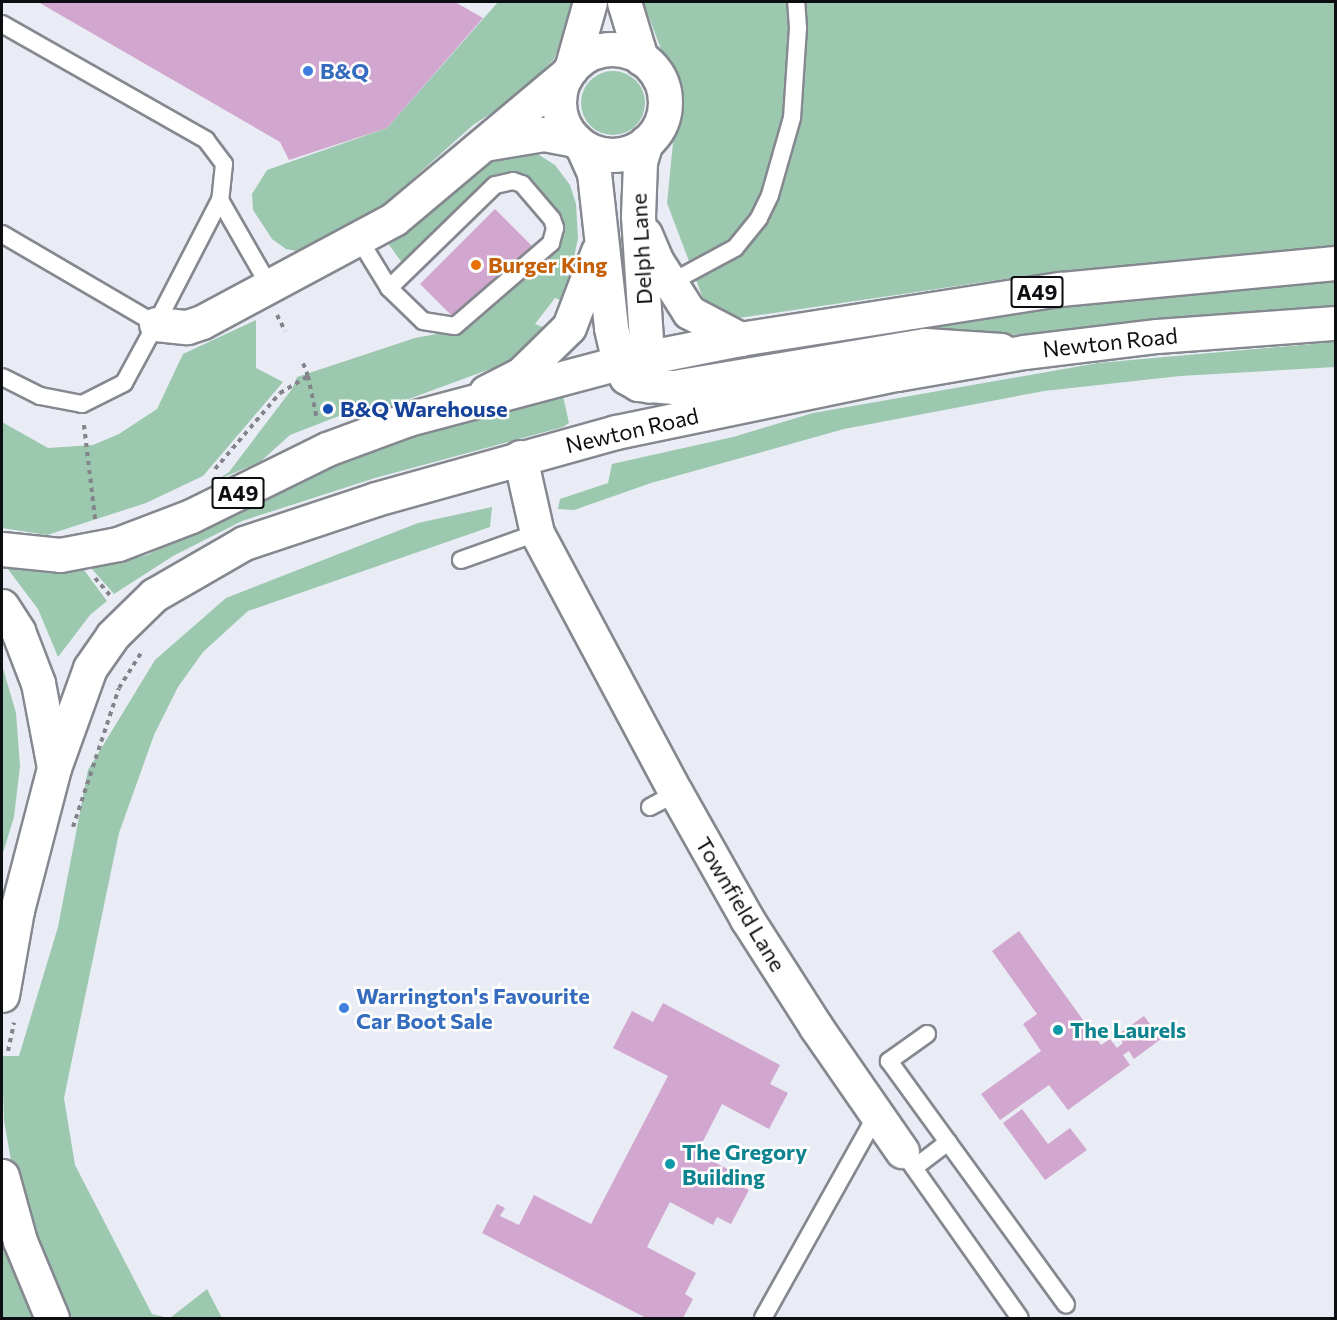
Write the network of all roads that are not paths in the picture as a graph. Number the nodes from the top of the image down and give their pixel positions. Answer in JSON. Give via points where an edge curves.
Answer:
{"nodes":[{"id":1,"x":590,"y":2,"type":"edge"},
{"id":2,"x":624,"y":2,"type":"edge"},
{"id":3,"x":796,"y":2,"type":"edge"},
{"id":4,"x":2,"y":24,"type":"edge"},
{"id":5,"x":641,"y":58,"type":"junction"},
{"id":6,"x":569,"y":71,"type":"junction"},
{"id":7,"x":646,"y":142,"type":"junction"},
{"id":8,"x":578,"y":143,"type":"junction"},
{"id":9,"x":483,"y":145,"type":"junction"},
{"id":10,"x":220,"y":200,"type":"junction"},
{"id":11,"x":638,"y":216,"type":"junction"},
{"id":12,"x":2,"y":234,"type":"edge"},
{"id":13,"x":358,"y":239,"type":"junction"},
{"id":14,"x":602,"y":240,"type":"junction"},
{"id":15,"x":1335,"y":263,"type":"edge"},
{"id":16,"x":670,"y":284,"type":"junction"},
{"id":17,"x":270,"y":287,"type":"junction"},
{"id":18,"x":389,"y":288,"type":"junction"},
{"id":19,"x":1335,"y":323,"type":"edge"},
{"id":20,"x":156,"y":324,"type":"junction"},
{"id":21,"x":740,"y":339,"type":"junction"},
{"id":22,"x":1024,"y":352,"type":"junction"},
{"id":23,"x":639,"y":369,"type":"junction"},
{"id":24,"x":2,"y":377,"type":"edge"},
{"id":25,"x":468,"y":400,"type":"junction"},
{"id":26,"x":616,"y":432,"type":"junction"},
{"id":27,"x":520,"y":457,"type":"junction"},
{"id":28,"x":537,"y":533,"type":"junction"},
{"id":29,"x":2,"y":549,"type":"edge"},
{"id":30,"x":461,"y":560,"type":"dead end"},
{"id":31,"x":2,"y":606,"type":"edge"},
{"id":32,"x":54,"y":768,"type":"junction"},
{"id":33,"x":9,"y":920,"type":"edge"},
{"id":34,"x":8,"y":1007,"type":"edge"},
{"id":35,"x":927,"y":1034,"type":"dead end"},
{"id":36,"x":877,"y":1114,"type":"junction"},
{"id":37,"x":948,"y":1143,"type":"junction"},
{"id":38,"x":908,"y":1160,"type":"junction"},
{"id":39,"x":2,"y":1176,"type":"edge"},
{"id":40,"x":1066,"y":1305,"type":"dead end"},
{"id":41,"x":52,"y":1318,"type":"edge"},
{"id":42,"x":763,"y":1318,"type":"edge"},
{"id":43,"x":1020,"y":1318,"type":"edge"}],
"edges":[{"from":1,"to":6,"type":"main road"},
{"from":2,"to":5,"type":"main road"},
{"from":3,"to":16,"type":"lane","via":[[792,118],[770,195],[759,218],[735,248]]},
{"from":4,"to":10,"type":"lane","via":[[206,140],[224,164]]},
{"from":5,"to":6,"type":"main road","via":[[627,51],[597,51]]},
{"from":5,"to":7,"type":"main road","via":[[653,69],[664,99],[660,122]]},
{"from":6,"to":8,"type":"main road","via":[[560,90],[560,108],[564,126]]},
{"from":6,"to":9,"type":"main road"},
{"from":7,"to":8,"type":"main road","via":[[635,150],[608,155]]},
{"from":7,"to":11,"type":"main road","name":"Delph Lane","via":[[640,162]]},
{"from":8,"to":9,"type":"main road","via":[[544,134]]},
{"from":8,"to":14,"type":"main road","name":"Delph Lane","via":[[594,173]]},
{"from":9,"to":13,"type":"main road","via":[[416,202]]},
{"from":10,"to":17,"type":"lane"},
{"from":10,"to":20,"type":"lane"},
{"from":11,"to":16,"type":"main road"},
{"from":11,"to":23,"type":"main road","name":"Delph Lane"},
{"from":12,"to":20,"type":"lane"},
{"from":13,"to":17,"type":"main road"},
{"from":13,"to":18,"type":"lane"},
{"from":14,"to":23,"type":"main road","name":"Delph Lane","via":[[611,328]]},
{"from":14,"to":25,"type":"main road","via":[[570,327],[521,374]]},
{"from":15,"to":21,"type":"main road","number":"A49","via":[[1060,289]]},
{"from":16,"to":21,"type":"main road","via":[[689,312]]},
{"from":17,"to":20,"type":"main road","via":[[187,327]]},
{"from":18,"to":18,"type":"lane","via":[[495,185],[513,181],[522,184],[552,219],[555,228],[551,243],[455,326],[423,321]]},
{"from":19,"to":22,"type":"main road","name":"Newton Road","number":"A49","via":[[1157,336]]},
{"from":20,"to":24,"type":"lane","via":[[124,383],[82,404],[40,396]]},
{"from":21,"to":23,"type":"main road","number":"A49"},
{"from":22,"to":23,"type":"main road","via":[[924,345],[674,387]]},
{"from":22,"to":26,"type":"main road","name":"Newton Road","number":"A49"},
{"from":23,"to":25,"type":"main road","number":"A49"},
{"from":23,"to":26,"type":"main road","via":[[639,415]]},
{"from":25,"to":29,"type":"main road","number":"A49","via":[[327,449],[191,516],[118,544],[91,539],[34,554]]},
{"from":26,"to":27,"type":"main road","name":"Newton Road","number":"A49"},
{"from":27,"to":28,"type":"main road","name":"Townfield Lane"},
{"from":27,"to":32,"type":"main road","name":"Newton Road","number":"A49","via":[[244,543],[182,577],[129,617],[90,668]]},
{"from":28,"to":30,"type":"lane"},
{"from":28,"to":36,"type":"main road","name":"Townfield Lane","via":[[663,800]]},
{"from":31,"to":32,"type":"main road","number":"A49","via":[[18,631],[38,683]]},
{"from":32,"to":33,"type":"main road","number":"A49"},
{"from":33,"to":34,"type":"main road"},
{"from":35,"to":37,"type":"lane","via":[[889,1061]]},
{"from":36,"to":38,"type":"main road","name":"Townfield Lane"},
{"from":36,"to":42,"type":"lane"},
{"from":37,"to":38,"type":"lane"},
{"from":37,"to":40,"type":"lane"},
{"from":38,"to":43,"type":"lane","name":"Townfield Lane"},
{"from":39,"to":41,"type":"main road","via":[[20,1241]]}]}
